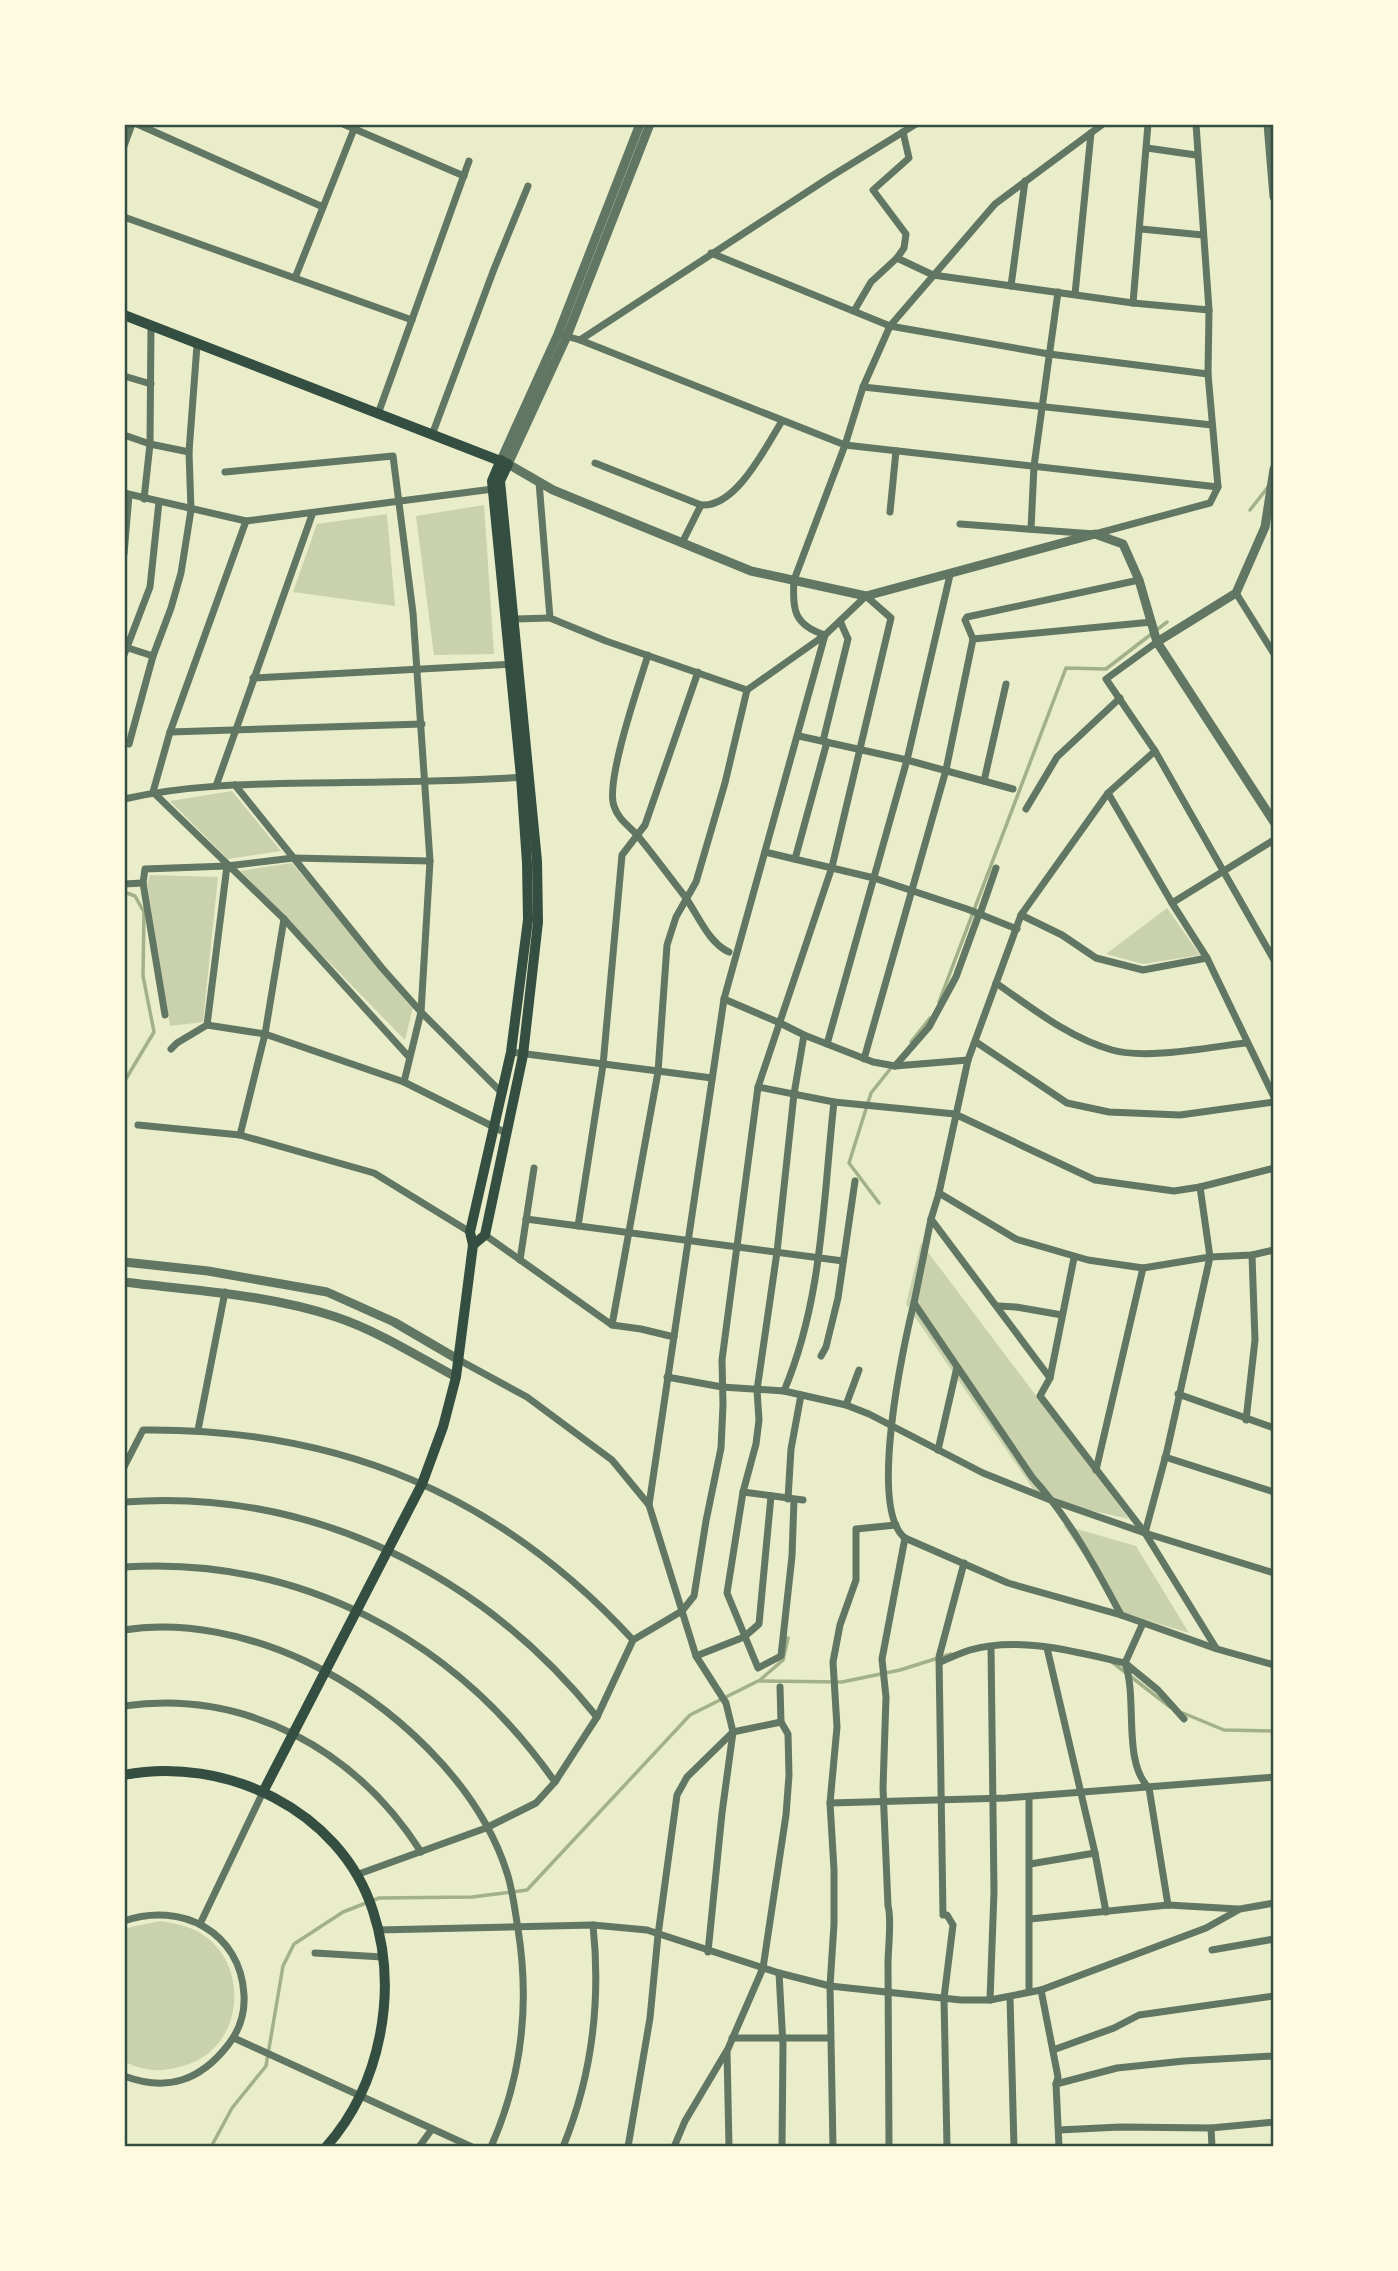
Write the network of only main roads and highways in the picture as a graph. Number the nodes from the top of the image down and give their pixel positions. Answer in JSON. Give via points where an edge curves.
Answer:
{"nodes":[{"id":1,"x":124,"y":315,"type":"edge"},
{"id":2,"x":505,"y":462,"type":"junction"},
{"id":3,"x":515,"y":664,"type":"junction"},
{"id":4,"x":525,"y":777,"type":"junction"},
{"id":5,"x":473,"y":1245,"type":"junction"},
{"id":6,"x":124,"y":1775,"type":"edge"},
{"id":7,"x":262,"y":1792,"type":"junction"},
{"id":8,"x":326,"y":2147,"type":"edge"}],
"edges":[{"from":1,"to":2,"type":"main road"},
{"from":2,"to":3,"type":"main road","via":[[500,481],[515,619]]},
{"from":2,"to":3,"type":"main road","via":[[492,481]]},
{"from":3,"to":4,"type":"main road"},
{"from":4,"to":5,"type":"main road","via":[[528,920],[511,1052],[470,1232]]},
{"from":4,"to":5,"type":"main road","via":[[537,861],[538,922],[523,1055],[485,1235]]},
{"from":5,"to":7,"type":"main road","via":[[456,1377],[422,1483]]},
{"from":6,"to":7,"type":"main road","via":[[166,1770],[204,1773]]},
{"from":7,"to":8,"type":"main road","via":[[322,1832],[356,1875],[378,1930],[384,1984],[373,2060],[360,2096]]}]}
